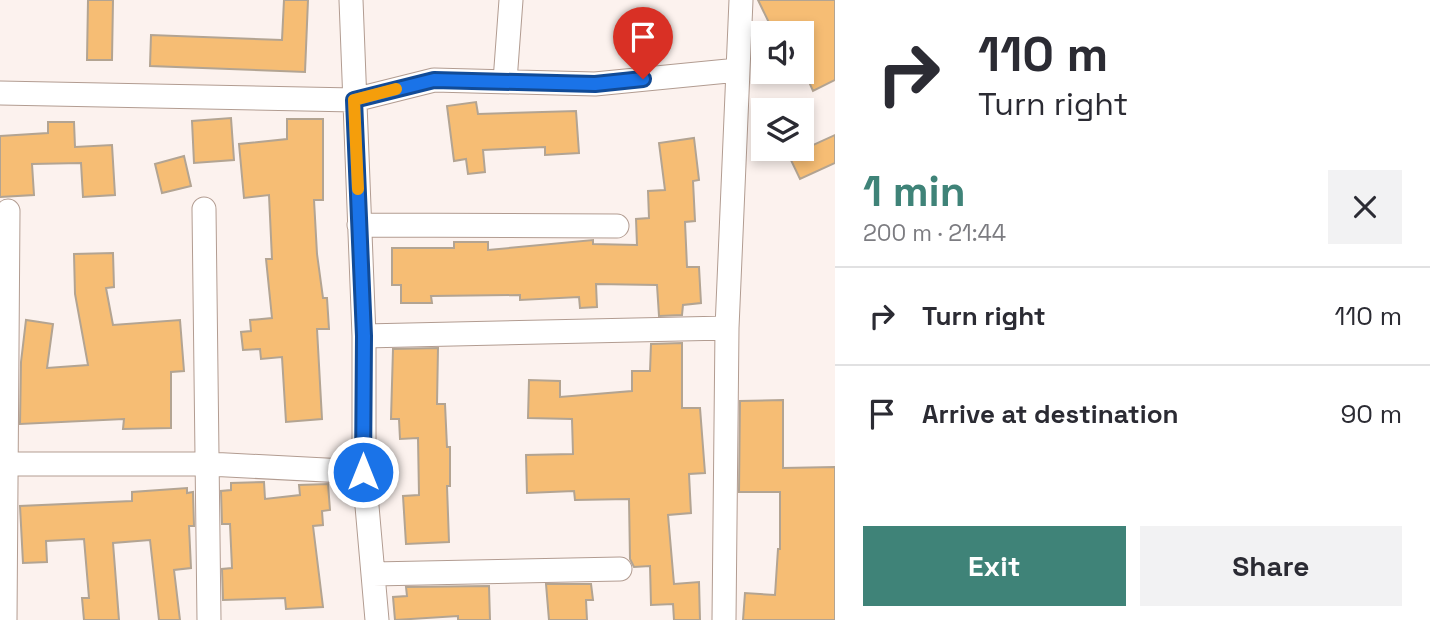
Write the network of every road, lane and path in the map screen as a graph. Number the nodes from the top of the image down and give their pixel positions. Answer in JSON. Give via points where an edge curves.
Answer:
{"nodes":[{"id":1,"x":351,"y":0,"type":"edge"},
{"id":2,"x":511,"y":0,"type":"edge"},
{"id":3,"x":741,"y":0,"type":"edge"},
{"id":4,"x":738,"y":70,"type":"junction"},
{"id":5,"x":505,"y":82,"type":"junction"},
{"id":6,"x":0,"y":93,"type":"edge"},
{"id":7,"x":354,"y":100,"type":"junction"},
{"id":8,"x":204,"y":209,"type":"dead end"},
{"id":9,"x":8,"y":211,"type":"dead end"},
{"id":10,"x":359,"y":225,"type":"junction"},
{"id":11,"x":617,"y":226,"type":"dead end"},
{"id":12,"x":726,"y":328,"type":"junction"},
{"id":13,"x":364,"y":336,"type":"junction"},
{"id":14,"x":3,"y":464,"type":"edge"},
{"id":15,"x":208,"y":464,"type":"junction"},
{"id":16,"x":363,"y":472,"type":"junction"},
{"id":17,"x":620,"y":569,"type":"dead end"},
{"id":18,"x":373,"y":574,"type":"junction"},
{"id":19,"x":5,"y":620,"type":"edge"},
{"id":20,"x":209,"y":620,"type":"edge"},
{"id":21,"x":377,"y":620,"type":"edge"},
{"id":22,"x":724,"y":620,"type":"edge"}],
"edges":[{"from":1,"to":7,"type":"street"},
{"from":2,"to":5,"type":"street"},
{"from":3,"to":4,"type":"street"},
{"from":4,"to":5,"type":"street","via":[[595,84]]},
{"from":4,"to":12,"type":"street"},
{"from":5,"to":7,"type":"street","via":[[434,80]]},
{"from":6,"to":7,"type":"street"},
{"from":7,"to":10,"type":"street"},
{"from":8,"to":15,"type":"street"},
{"from":9,"to":14,"type":"street"},
{"from":10,"to":11,"type":"street"},
{"from":10,"to":13,"type":"street"},
{"from":12,"to":13,"type":"street"},
{"from":12,"to":22,"type":"street"},
{"from":13,"to":16,"type":"street"},
{"from":14,"to":15,"type":"street"},
{"from":14,"to":19,"type":"street"},
{"from":15,"to":16,"type":"street"},
{"from":15,"to":20,"type":"street"},
{"from":16,"to":18,"type":"street"},
{"from":17,"to":18,"type":"street"},
{"from":18,"to":21,"type":"street"}]}
